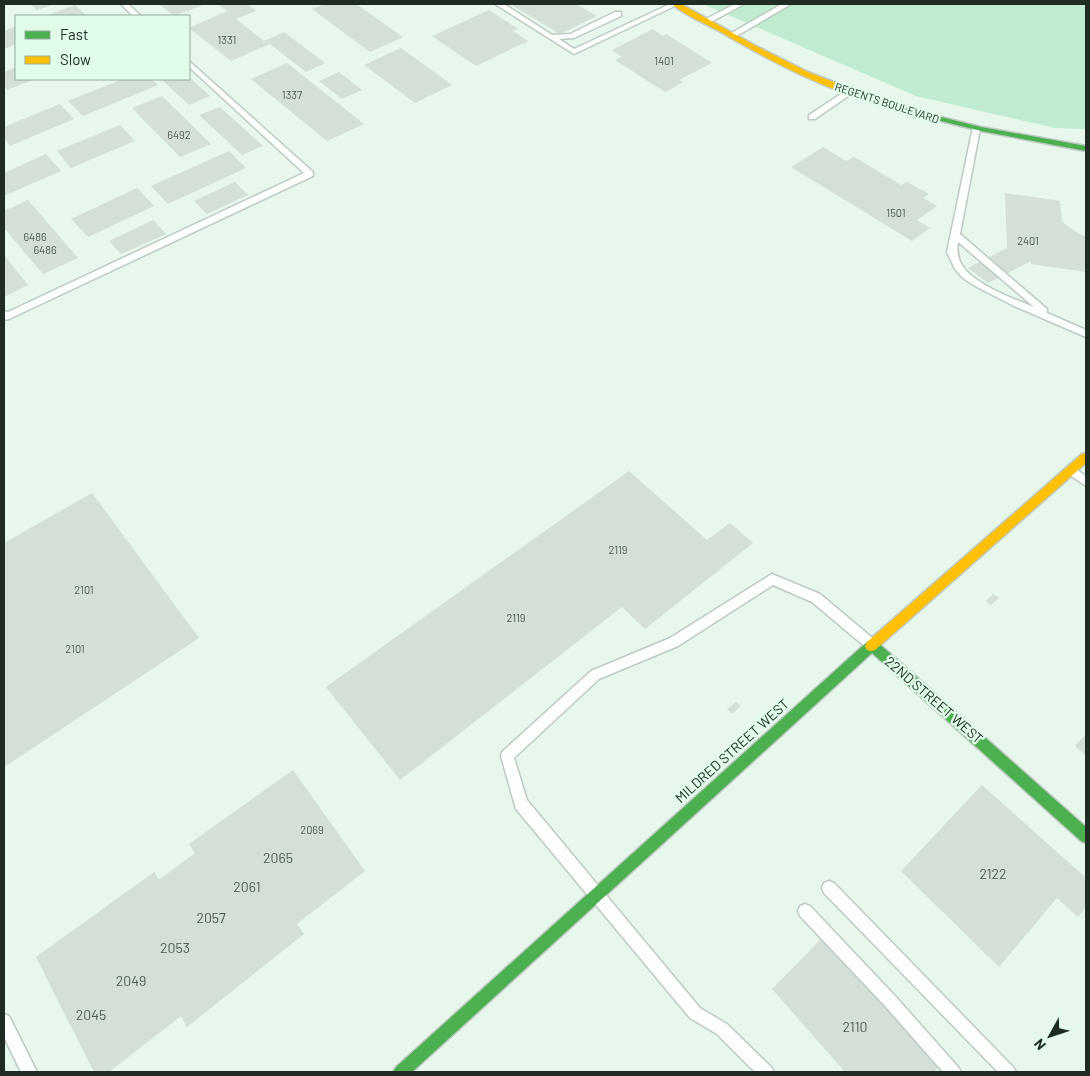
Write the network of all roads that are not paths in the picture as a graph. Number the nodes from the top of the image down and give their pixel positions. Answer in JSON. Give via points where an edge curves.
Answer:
{"nodes":[{"id":1,"x":124,"y":4,"type":"edge"},
{"id":2,"x":499,"y":4,"type":"edge"},
{"id":3,"x":675,"y":4,"type":"edge"},
{"id":4,"x":740,"y":4,"type":"edge"},
{"id":5,"x":787,"y":4,"type":"edge"},
{"id":6,"x":618,"y":14,"type":"dead end"},
{"id":7,"x":137,"y":15,"type":"edge"},
{"id":8,"x":706,"y":21,"type":"junction"},
{"id":9,"x":732,"y":35,"type":"junction"},
{"id":10,"x":552,"y":36,"type":"junction"},
{"id":11,"x":190,"y":64,"type":"edge"},
{"id":12,"x":850,"y":92,"type":"junction"},
{"id":13,"x":812,"y":117,"type":"dead end"},
{"id":14,"x":976,"y":129,"type":"junction"},
{"id":15,"x":1086,"y":149,"type":"edge"},
{"id":16,"x":956,"y":235,"type":"junction"},
{"id":17,"x":4,"y":314,"type":"edge"},
{"id":18,"x":1052,"y":318,"type":"junction"},
{"id":19,"x":1086,"y":334,"type":"edge"},
{"id":20,"x":1086,"y":457,"type":"edge"},
{"id":21,"x":1071,"y":470,"type":"junction"},
{"id":22,"x":1086,"y":482,"type":"edge"},
{"id":23,"x":872,"y":645,"type":"junction"},
{"id":24,"x":1086,"y":836,"type":"edge"},
{"id":25,"x":830,"y":888,"type":"dead end"},
{"id":26,"x":597,"y":895,"type":"junction"},
{"id":27,"x":805,"y":911,"type":"dead end"},
{"id":28,"x":4,"y":1021,"type":"edge"},
{"id":29,"x":29,"y":1072,"type":"edge"},
{"id":30,"x":401,"y":1072,"type":"edge"},
{"id":31,"x":766,"y":1072,"type":"edge"},
{"id":32,"x":953,"y":1072,"type":"edge"},
{"id":33,"x":1008,"y":1072,"type":"edge"}],
"edges":[{"from":1,"to":7,"type":"lane"},
{"from":2,"to":10,"type":"lane"},
{"from":3,"to":8,"type":"main road","name":"REGENTS BOULEVARD"},
{"from":3,"to":10,"type":"lane","via":[[574,52]]},
{"from":4,"to":8,"type":"lane"},
{"from":5,"to":9,"type":"lane"},
{"from":6,"to":10,"type":"lane","via":[[571,36]]},
{"from":8,"to":9,"type":"main road","name":"REGENTS BOULEVARD"},
{"from":9,"to":12,"type":"main road","name":"REGENTS BOULEVARD","via":[[813,77]]},
{"from":11,"to":17,"type":"lane","via":[[310,174],[6,317]]},
{"from":12,"to":13,"type":"lane"},
{"from":12,"to":14,"type":"main road","name":"REGENTS BOULEVARD","via":[[911,113]]},
{"from":14,"to":15,"type":"main road","name":"REGENTS BOULEVARD"},
{"from":14,"to":16,"type":"lane"},
{"from":16,"to":18,"type":"lane"},
{"from":16,"to":18,"type":"lane","via":[[952,252],[959,268],[995,293]]},
{"from":18,"to":19,"type":"lane"},
{"from":20,"to":21,"type":"main road","name":"MILDRED STREET WEST"},
{"from":21,"to":22,"type":"lane"},
{"from":21,"to":23,"type":"main road","name":"MILDRED STREET WEST"},
{"from":23,"to":24,"type":"main road","name":"22ND STREET WEST"},
{"from":23,"to":26,"type":"main road","name":"MILDRED STREET WEST"},
{"from":23,"to":26,"type":"lane","name":"22ND STREET WEST","via":[[816,598],[772,579],[674,642],[595,675],[507,756],[521,804]]},
{"from":25,"to":33,"type":"lane"},
{"from":26,"to":30,"type":"main road","name":"MILDRED STREET WEST"},
{"from":26,"to":31,"type":"lane","via":[[695,1014],[722,1029]]},
{"from":27,"to":32,"type":"lane"},
{"from":28,"to":29,"type":"lane"}]}
